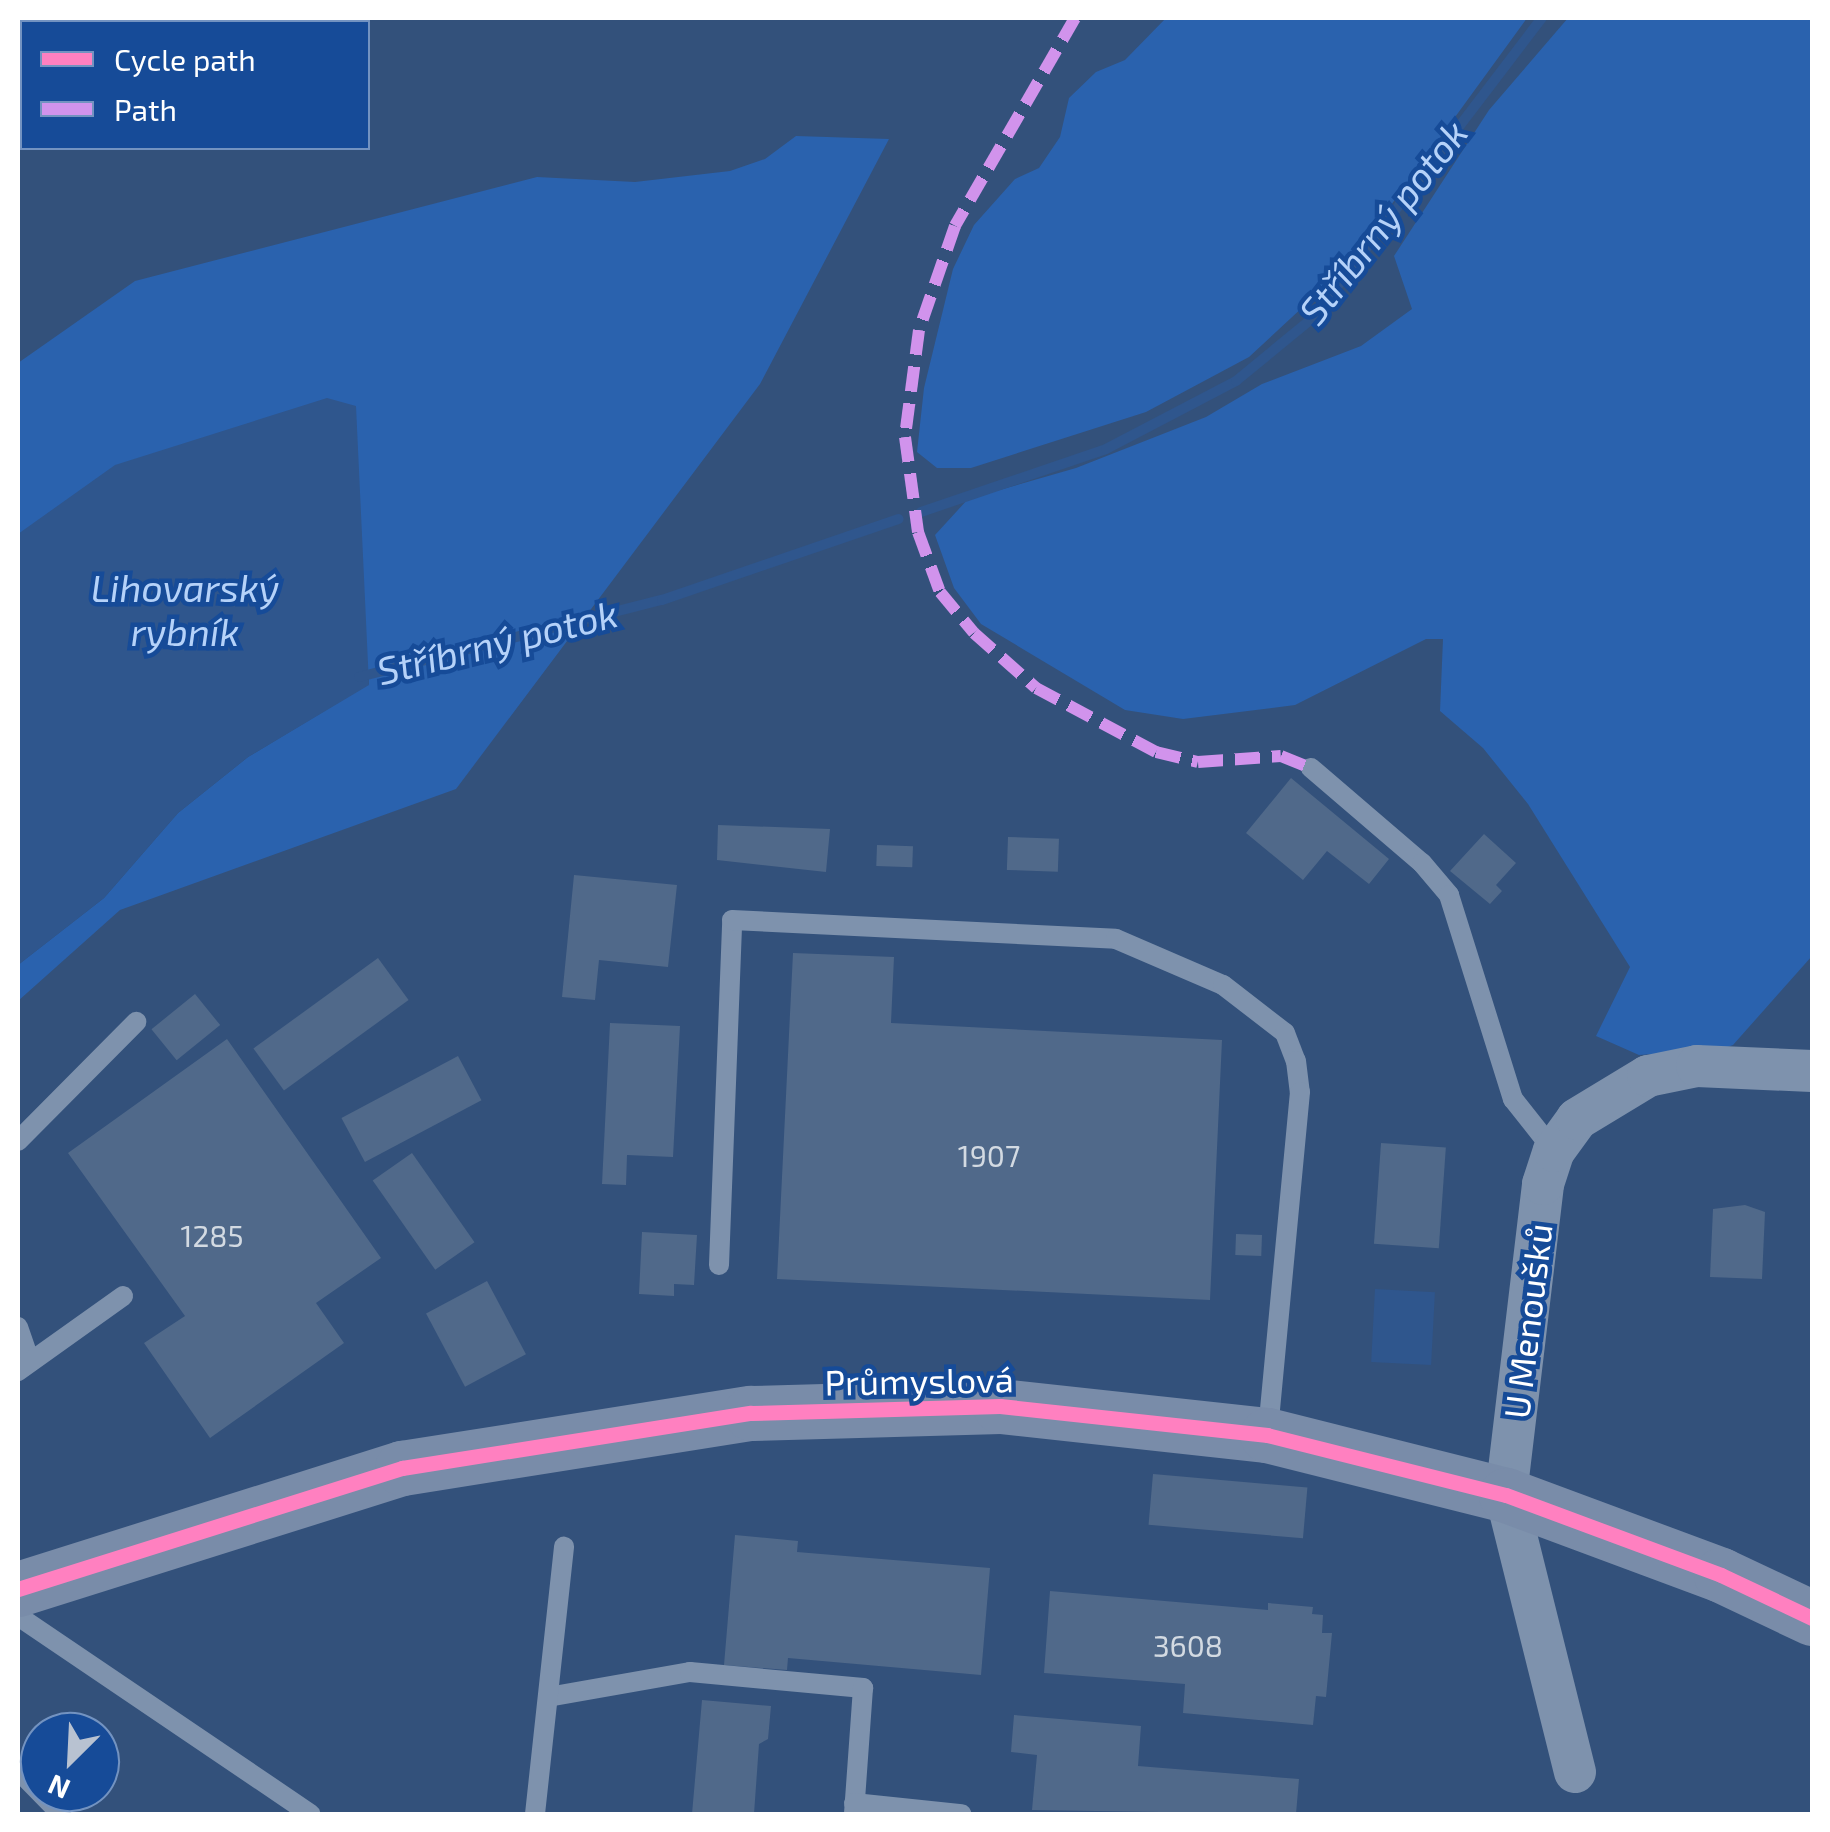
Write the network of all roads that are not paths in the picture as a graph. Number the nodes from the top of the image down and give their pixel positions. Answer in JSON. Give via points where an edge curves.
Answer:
{"nodes":[{"id":1,"x":1312,"y":768,"type":"dead end"},
{"id":2,"x":136,"y":1022,"type":"dead end"},
{"id":3,"x":1812,"y":1071,"type":"edge"},
{"id":4,"x":18,"y":1141,"type":"edge"},
{"id":5,"x":1554,"y":1151,"type":"junction"},
{"id":6,"x":719,"y":1265,"type":"dead end"},
{"id":7,"x":122,"y":1296,"type":"dead end"},
{"id":8,"x":18,"y":1326,"type":"edge"},
{"id":9,"x":24,"y":1367,"type":"edge"},
{"id":10,"x":1267,"y":1435,"type":"junction"},
{"id":11,"x":1506,"y":1495,"type":"junction"},
{"id":12,"x":564,"y":1547,"type":"dead end"},
{"id":13,"x":18,"y":1589,"type":"edge"},
{"id":14,"x":18,"y":1616,"type":"edge"},
{"id":15,"x":1812,"y":1618,"type":"edge"},
{"id":16,"x":548,"y":1697,"type":"junction"},
{"id":17,"x":18,"y":1770,"type":"edge"},
{"id":18,"x":1575,"y":1772,"type":"dead end"},
{"id":19,"x":854,"y":1809,"type":"edge"},
{"id":20,"x":61,"y":1814,"type":"edge"},
{"id":21,"x":310,"y":1814,"type":"edge"},
{"id":22,"x":535,"y":1814,"type":"edge"},
{"id":23,"x":961,"y":1814,"type":"edge"}],
"edges":[{"from":1,"to":5,"type":"lane","via":[[1422,863],[1449,896],[1512,1099]]},
{"from":2,"to":4,"type":"lane"},
{"from":3,"to":5,"type":"street","name":"U Menoušků","via":[[1698,1066],[1648,1076],[1577,1119]]},
{"from":5,"to":11,"type":"street","name":"U Menoušků","via":[[1543,1184]]},
{"from":6,"to":10,"type":"lane","via":[[732,920],[1116,939],[1159,952],[1223,985],[1285,1032],[1296,1061],[1300,1092]]},
{"from":7,"to":9,"type":"lane"},
{"from":8,"to":9,"type":"lane"},
{"from":10,"to":11,"type":"street","name":"Průmyslová"},
{"from":10,"to":13,"type":"street","name":"Průmyslová","via":[[1000,1406],[751,1413],[643,1426],[402,1468]]},
{"from":11,"to":15,"type":"street","name":"Průmyslová","via":[[1703,1568]]},
{"from":11,"to":18,"type":"street","name":"U Menoušků"},
{"from":12,"to":16,"type":"lane"},
{"from":14,"to":21,"type":"lane"},
{"from":16,"to":19,"type":"lane","via":[[690,1672],[863,1688]]},
{"from":16,"to":22,"type":"lane"},
{"from":17,"to":20,"type":"lane"},
{"from":19,"to":23,"type":"lane"}]}
